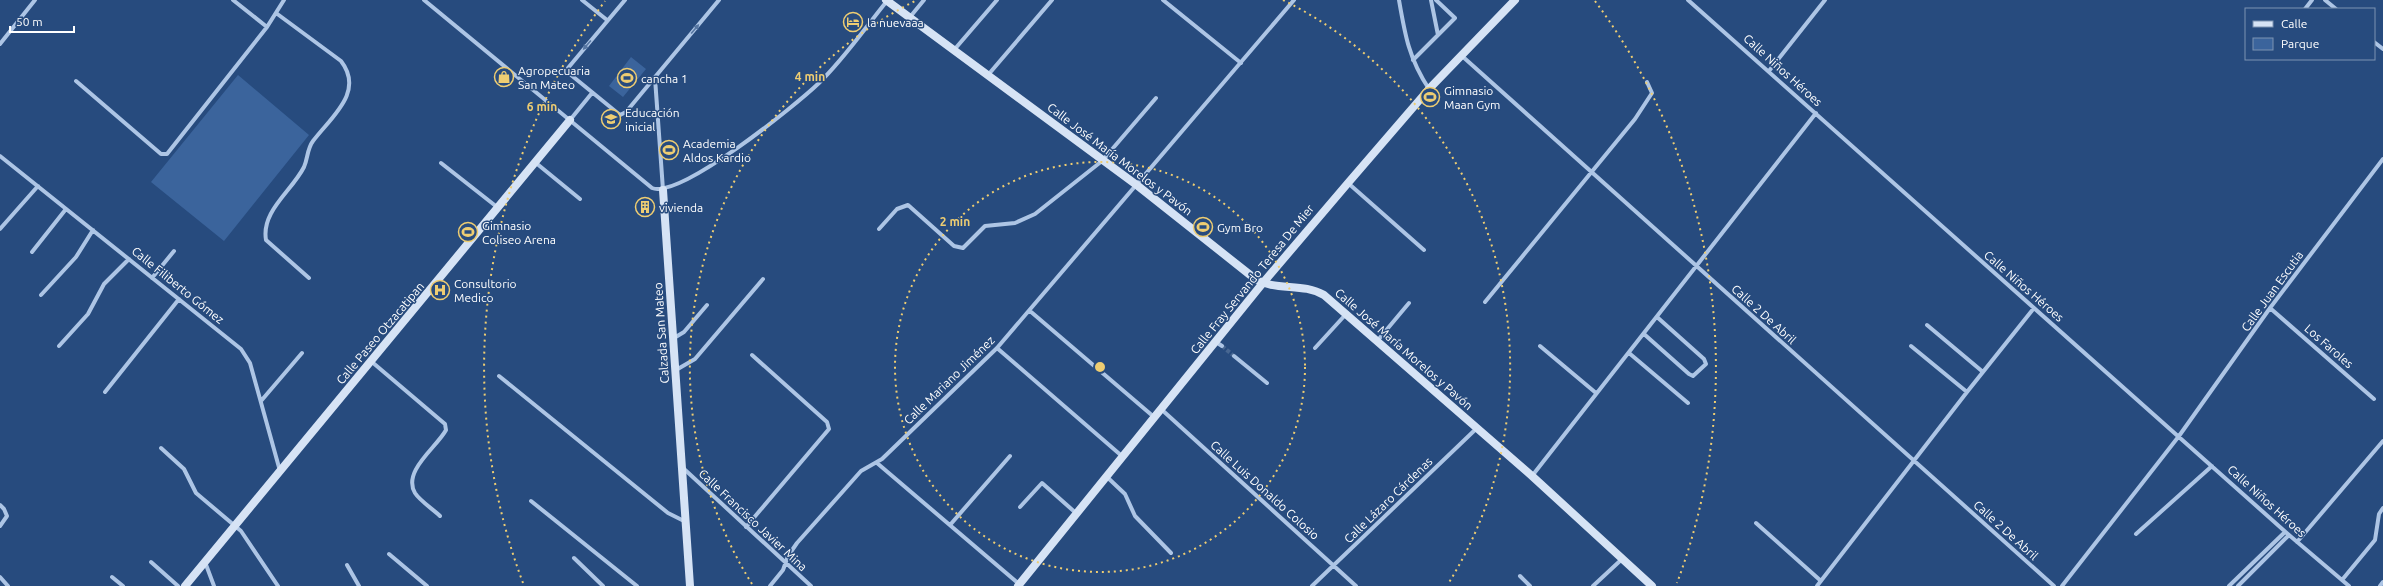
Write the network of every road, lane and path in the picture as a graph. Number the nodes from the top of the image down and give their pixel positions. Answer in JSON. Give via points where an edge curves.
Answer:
{"nodes":[{"id":1,"x":35,"y":0,"type":"edge"},
{"id":2,"x":233,"y":0,"type":"edge"},
{"id":3,"x":284,"y":0,"type":"edge"},
{"id":4,"x":424,"y":0,"type":"edge"},
{"id":5,"x":582,"y":0,"type":"edge"},
{"id":6,"x":625,"y":0,"type":"edge"},
{"id":7,"x":719,"y":0,"type":"edge"},
{"id":8,"x":887,"y":0,"type":"edge"},
{"id":9,"x":924,"y":0,"type":"edge"},
{"id":10,"x":997,"y":0,"type":"edge"},
{"id":11,"x":1052,"y":0,"type":"edge"},
{"id":12,"x":1163,"y":0,"type":"edge"},
{"id":13,"x":1294,"y":0,"type":"edge"},
{"id":14,"x":1399,"y":0,"type":"edge"},
{"id":15,"x":1431,"y":0,"type":"edge"},
{"id":16,"x":1436,"y":0,"type":"edge"},
{"id":17,"x":1515,"y":0,"type":"edge"},
{"id":18,"x":1688,"y":0,"type":"edge"},
{"id":19,"x":1825,"y":0,"type":"edge"},
{"id":20,"x":2312,"y":0,"type":"edge"},
{"id":21,"x":2325,"y":0,"type":"edge"},
{"id":22,"x":2306,"y":8,"type":"edge"},
{"id":23,"x":2335,"y":8,"type":"edge"},
{"id":24,"x":276,"y":13,"type":"junction"},
{"id":25,"x":910,"y":17,"type":"junction"},
{"id":26,"x":607,"y":20,"type":"junction"},
{"id":27,"x":267,"y":27,"type":"junction"},
{"id":28,"x":1438,"y":36,"type":"junction"},
{"id":29,"x":2375,"y":43,"type":"edge"},
{"id":30,"x":0,"y":44,"type":"edge"},
{"id":31,"x":2383,"y":49,"type":"edge"},
{"id":32,"x":954,"y":50,"type":"junction"},
{"id":33,"x":1462,"y":56,"type":"junction"},
{"id":34,"x":1413,"y":60,"type":"junction"},
{"id":35,"x":1241,"y":63,"type":"junction"},
{"id":36,"x":1769,"y":71,"type":"junction"},
{"id":37,"x":987,"y":75,"type":"junction"},
{"id":38,"x":655,"y":78,"type":"junction"},
{"id":39,"x":76,"y":81,"type":"dead end"},
{"id":40,"x":1647,"y":82,"type":"dead end"},
{"id":41,"x":1429,"y":89,"type":"junction"},
{"id":42,"x":592,"y":93,"type":"junction"},
{"id":43,"x":1156,"y":98,"type":"dead end"},
{"id":44,"x":1816,"y":113,"type":"junction"},
{"id":45,"x":570,"y":120,"type":"junction"},
{"id":46,"x":0,"y":156,"type":"edge"},
{"id":47,"x":2383,"y":159,"type":"edge"},
{"id":48,"x":1102,"y":161,"type":"junction"},
{"id":49,"x":536,"y":163,"type":"junction"},
{"id":50,"x":441,"y":164,"type":"dead end"},
{"id":51,"x":1591,"y":172,"type":"junction"},
{"id":52,"x":1348,"y":182,"type":"junction"},
{"id":53,"x":38,"y":186,"type":"junction"},
{"id":54,"x":1138,"y":186,"type":"junction"},
{"id":55,"x":663,"y":190,"type":"junction"},
{"id":56,"x":580,"y":199,"type":"dead end"},
{"id":57,"x":498,"y":208,"type":"junction"},
{"id":58,"x":66,"y":209,"type":"junction"},
{"id":59,"x":0,"y":229,"type":"edge"},
{"id":60,"x":879,"y":229,"type":"dead end"},
{"id":61,"x":93,"y":230,"type":"junction"},
{"id":62,"x":1424,"y":250,"type":"dead end"},
{"id":63,"x":174,"y":251,"type":"dead end"},
{"id":64,"x":32,"y":252,"type":"dead end"},
{"id":65,"x":129,"y":259,"type":"junction"},
{"id":66,"x":1696,"y":266,"type":"junction"},
{"id":67,"x":152,"y":278,"type":"junction"},
{"id":68,"x":309,"y":278,"type":"dead end"},
{"id":69,"x":763,"y":279,"type":"dead end"},
{"id":70,"x":1262,"y":284,"type":"junction"},
{"id":71,"x":41,"y":295,"type":"dead end"},
{"id":72,"x":179,"y":299,"type":"junction"},
{"id":73,"x":1485,"y":302,"type":"dead end"},
{"id":74,"x":1409,"y":303,"type":"dead end"},
{"id":75,"x":707,"y":305,"type":"dead end"},
{"id":76,"x":2034,"y":308,"type":"junction"},
{"id":77,"x":2270,"y":308,"type":"junction"},
{"id":78,"x":1030,"y":311,"type":"junction"},
{"id":79,"x":1347,"y":313,"type":"junction"},
{"id":80,"x":1657,"y":317,"type":"junction"},
{"id":81,"x":1926,"y":325,"type":"dead end"},
{"id":82,"x":1644,"y":334,"type":"junction"},
{"id":83,"x":674,"y":338,"type":"junction"},
{"id":84,"x":1378,"y":340,"type":"junction"},
{"id":85,"x":59,"y":346,"type":"dead end"},
{"id":86,"x":1540,"y":346,"type":"dead end"},
{"id":87,"x":1911,"y":346,"type":"dead end"},
{"id":88,"x":997,"y":348,"type":"junction"},
{"id":89,"x":1315,"y":348,"type":"dead end"},
{"id":90,"x":302,"y":353,"type":"dead end"},
{"id":91,"x":1629,"y":353,"type":"junction"},
{"id":92,"x":752,"y":355,"type":"dead end"},
{"id":93,"x":1234,"y":356,"type":"tunnel mouth"},
{"id":94,"x":372,"y":362,"type":"junction"},
{"id":95,"x":676,"y":370,"type":"junction"},
{"id":96,"x":1983,"y":372,"type":"junction"},
{"id":97,"x":499,"y":376,"type":"dead end"},
{"id":98,"x":1267,"y":384,"type":"dead end"},
{"id":99,"x":105,"y":392,"type":"dead end"},
{"id":100,"x":1967,"y":392,"type":"junction"},
{"id":101,"x":1596,"y":393,"type":"junction"},
{"id":102,"x":2374,"y":399,"type":"dead end"},
{"id":103,"x":261,"y":401,"type":"junction"},
{"id":104,"x":1688,"y":403,"type":"dead end"},
{"id":105,"x":1161,"y":409,"type":"junction"},
{"id":106,"x":1154,"y":418,"type":"junction"},
{"id":107,"x":1477,"y":428,"type":"junction"},
{"id":108,"x":2179,"y":436,"type":"junction"},
{"id":109,"x":2383,"y":441,"type":"edge"},
{"id":110,"x":161,"y":448,"type":"dead end"},
{"id":111,"x":1010,"y":456,"type":"dead end"},
{"id":112,"x":1123,"y":457,"type":"junction"},
{"id":113,"x":1914,"y":460,"type":"junction"},
{"id":114,"x":877,"y":463,"type":"junction"},
{"id":115,"x":2212,"y":466,"type":"junction"},
{"id":116,"x":683,"y":468,"type":"junction"},
{"id":117,"x":280,"y":472,"type":"junction"},
{"id":118,"x":1532,"y":476,"type":"junction"},
{"id":119,"x":1107,"y":477,"type":"junction"},
{"id":120,"x":531,"y":501,"type":"dead end"},
{"id":121,"x":0,"y":505,"type":"edge"},
{"id":122,"x":1020,"y":508,"type":"dead end"},
{"id":123,"x":2383,"y":508,"type":"edge"},
{"id":124,"x":1077,"y":514,"type":"junction"},
{"id":125,"x":440,"y":516,"type":"dead end"},
{"id":126,"x":686,"y":522,"type":"junction"},
{"id":127,"x":1756,"y":523,"type":"dead end"},
{"id":128,"x":235,"y":525,"type":"junction"},
{"id":129,"x":950,"y":525,"type":"junction"},
{"id":130,"x":0,"y":526,"type":"edge"},
{"id":131,"x":746,"y":527,"type":"junction"},
{"id":132,"x":2285,"y":532,"type":"junction"},
{"id":133,"x":2136,"y":534,"type":"dead end"},
{"id":134,"x":2289,"y":535,"type":"junction"},
{"id":135,"x":2297,"y":542,"type":"junction"},
{"id":136,"x":389,"y":554,"type":"dead end"},
{"id":137,"x":1171,"y":554,"type":"dead end"},
{"id":138,"x":574,"y":558,"type":"dead end"},
{"id":139,"x":1621,"y":560,"type":"junction"},
{"id":140,"x":205,"y":561,"type":"junction"},
{"id":141,"x":151,"y":562,"type":"dead end"},
{"id":142,"x":786,"y":563,"type":"junction"},
{"id":143,"x":347,"y":565,"type":"dead end"},
{"id":144,"x":1334,"y":566,"type":"junction"},
{"id":145,"x":1520,"y":576,"type":"dead end"},
{"id":146,"x":0,"y":577,"type":"edge"},
{"id":147,"x":112,"y":577,"type":"dead end"},
{"id":148,"x":2342,"y":580,"type":"junction"},
{"id":149,"x":1821,"y":581,"type":"junction"},
{"id":150,"x":2383,"y":582,"type":"edge"},
{"id":151,"x":1019,"y":585,"type":"edge"},
{"id":152,"x":8,"y":586,"type":"edge"},
{"id":153,"x":123,"y":586,"type":"edge"},
{"id":154,"x":178,"y":586,"type":"edge"},
{"id":155,"x":185,"y":586,"type":"edge"},
{"id":156,"x":214,"y":586,"type":"edge"},
{"id":157,"x":278,"y":586,"type":"edge"},
{"id":158,"x":359,"y":586,"type":"edge"},
{"id":159,"x":427,"y":586,"type":"edge"},
{"id":160,"x":603,"y":586,"type":"edge"},
{"id":161,"x":637,"y":586,"type":"edge"},
{"id":162,"x":690,"y":586,"type":"edge"},
{"id":163,"x":770,"y":586,"type":"edge"},
{"id":164,"x":811,"y":586,"type":"edge"},
{"id":165,"x":1312,"y":586,"type":"edge"},
{"id":166,"x":1356,"y":586,"type":"edge"},
{"id":167,"x":1530,"y":586,"type":"edge"},
{"id":168,"x":1592,"y":586,"type":"edge"},
{"id":169,"x":1652,"y":586,"type":"edge"},
{"id":170,"x":1817,"y":586,"type":"edge"},
{"id":171,"x":2054,"y":586,"type":"edge"},
{"id":172,"x":2062,"y":586,"type":"edge"},
{"id":173,"x":2229,"y":586,"type":"edge"},
{"id":174,"x":2238,"y":586,"type":"edge"},
{"id":175,"x":2349,"y":586,"type":"edge"},
{"id":176,"x":2380,"y":586,"type":"edge"}],
"edges":[{"from":1,"to":30,"type":"street"},
{"from":2,"to":27,"type":"street"},
{"from":3,"to":24,"type":"street"},
{"from":4,"to":45,"type":"street"},
{"from":5,"to":26,"type":"street"},
{"from":6,"to":26,"type":"street"},
{"from":38,"to":7,"type":"street","one_way":true},
{"from":8,"to":25,"type":"main road","name":"Calle José María Morelos y Pavón"},
{"from":8,"to":55,"type":"street","via":[[831,70],[808,93],[710,166],[689,179]]},
{"from":9,"to":25,"type":"street"},
{"from":10,"to":32,"type":"street"},
{"from":11,"to":37,"type":"street"},
{"from":12,"to":35,"type":"street"},
{"from":13,"to":35,"type":"street","name":"Calle Mariano Jiménez"},
{"from":14,"to":34,"type":"street","via":[[1406,41]]},
{"from":15,"to":28,"type":"street"},
{"from":16,"to":28,"type":"street","via":[[1455,18]]},
{"from":17,"to":33,"type":"main road","name":"Calle Fray Servando Teresa De Mier"},
{"from":18,"to":36,"type":"street","name":"Calle Niños Héroes"},
{"from":19,"to":36,"type":"street"},
{"from":20,"to":22,"type":"street"},
{"from":21,"to":23,"type":"street"},
{"from":24,"to":27,"type":"street"},
{"from":24,"to":68,"type":"street","via":[[341,61],[350,83],[342,107],[309,147],[304,166],[265,224],[266,240]]},
{"from":25,"to":32,"type":"main road","name":"Calle José María Morelos y Pavón"},
{"from":26,"to":42,"type":"street","one_way":true,"via":[[568,68],[571,75]]},
{"from":27,"to":39,"type":"street","via":[[165,155]]},
{"from":28,"to":34,"type":"street"},
{"from":29,"to":31,"type":"street"},
{"from":32,"to":37,"type":"main road","name":"Calle José María Morelos y Pavón"},
{"from":33,"to":41,"type":"main road","name":"Calle Fray Servando Teresa De Mier"},
{"from":33,"to":51,"type":"street","name":"Calle 2 De Abril"},
{"from":34,"to":41,"type":"street"},
{"from":35,"to":54,"type":"street","name":"Calle Mariano Jiménez"},
{"from":36,"to":44,"type":"street","name":"Calle Niños Héroes"},
{"from":37,"to":48,"type":"main road","name":"Calle José María Morelos y Pavón"},
{"from":38,"to":42,"type":"street","via":[[622,115]]},
{"from":38,"to":55,"type":"street","name":"Calzada San Mateo"},
{"from":40,"to":51,"type":"street","via":[[1652,92],[1649,100]]},
{"from":41,"to":52,"type":"main road","name":"Calle Fray Servando Teresa De Mier"},
{"from":42,"to":45,"type":"street","name":"Calle Paseo Otzacatipan"},
{"from":43,"to":48,"type":"street"},
{"from":44,"to":66,"type":"street"},
{"from":44,"to":76,"type":"street","name":"Calle Niños Héroes"},
{"from":45,"to":49,"type":"main road","name":"Calle Paseo Otzacatipan"},
{"from":45,"to":55,"type":"street","via":[[652,188]]},
{"from":46,"to":53,"type":"street","name":"Calle Filiberto Gómez"},
{"from":47,"to":77,"type":"street","name":"Calle Juan Escutia"},
{"from":48,"to":54,"type":"main road","name":"Calle José María Morelos y Pavón"},
{"from":48,"to":60,"type":"street","via":[[1035,214],[1015,223],[985,226],[963,248],[954,246],[908,205],[897,209]]},
{"from":49,"to":56,"type":"street"},
{"from":49,"to":57,"type":"main road","name":"Calle Paseo Otzacatipan"},
{"from":50,"to":57,"type":"street"},
{"from":51,"to":66,"type":"street","name":"Calle 2 De Abril"},
{"from":51,"to":73,"type":"street"},
{"from":52,"to":62,"type":"street"},
{"from":52,"to":70,"type":"main road","name":"Calle Fray Servando Teresa De Mier"},
{"from":53,"to":58,"type":"street","name":"Calle Filiberto Gómez"},
{"from":53,"to":59,"type":"street"},
{"from":54,"to":70,"type":"main road","name":"Calle José María Morelos y Pavón"},
{"from":54,"to":78,"type":"street","name":"Calle Mariano Jiménez"},
{"from":55,"to":83,"type":"main road","name":"Calzada San Mateo"},
{"from":57,"to":94,"type":"main road","name":"Calle Paseo Otzacatipan"},
{"from":58,"to":61,"type":"street","name":"Calle Filiberto Gómez"},
{"from":58,"to":64,"type":"street"},
{"from":61,"to":65,"type":"street","name":"Calle Filiberto Gómez"},
{"from":61,"to":71,"type":"street","via":[[76,257]]},
{"from":63,"to":67,"type":"street"},
{"from":65,"to":67,"type":"street","name":"Calle Filiberto Gómez"},
{"from":65,"to":85,"type":"street","via":[[104,284],[88,314]]},
{"from":66,"to":80,"type":"street"},
{"from":66,"to":113,"type":"street","name":"Calle 2 De Abril"},
{"from":67,"to":72,"type":"street","name":"Calle Filiberto Gómez"},
{"from":69,"to":95,"type":"street","via":[[695,359]]},
{"from":70,"to":79,"type":"main road","name":"Calle José María Morelos y Pavón","via":[[1311,288]]},
{"from":70,"to":105,"type":"main road","name":"Calle Fray Servando Teresa De Mier","via":[[1219,344]]},
{"from":72,"to":99,"type":"street"},
{"from":72,"to":103,"type":"street","name":"Calle Filiberto Gómez","via":[[241,349],[250,363]]},
{"from":74,"to":84,"type":"street"},
{"from":75,"to":83,"type":"street","via":[[684,332]]},
{"from":76,"to":96,"type":"street"},
{"from":76,"to":108,"type":"street","name":"Calle Niños Héroes"},
{"from":77,"to":102,"type":"street","name":"Los Faroles"},
{"from":77,"to":108,"type":"street","name":"Calle Juan Escutia"},
{"from":78,"to":88,"type":"street","name":"Calle Mariano Jiménez"},
{"from":78,"to":106,"type":"street"},
{"from":79,"to":84,"type":"main road","name":"Calle José María Morelos y Pavón"},
{"from":79,"to":89,"type":"street"},
{"from":80,"to":82,"type":"street"},
{"from":80,"to":82,"type":"street","via":[[1704,359],[1706,364],[1693,376]]},
{"from":81,"to":96,"type":"street"},
{"from":82,"to":91,"type":"street"},
{"from":83,"to":95,"type":"main road","name":"Calzada San Mateo"},
{"from":84,"to":107,"type":"main road","name":"Calle José María Morelos y Pavón"},
{"from":86,"to":101,"type":"street"},
{"from":87,"to":100,"type":"street"},
{"from":88,"to":112,"type":"street"},
{"from":88,"to":114,"type":"street","name":"Calle Mariano Jiménez"},
{"from":90,"to":103,"type":"street"},
{"from":91,"to":101,"type":"street"},
{"from":91,"to":104,"type":"street"},
{"from":92,"to":131,"type":"street","via":[[827,422],[829,428]]},
{"from":93,"to":98,"type":"street"},
{"from":94,"to":117,"type":"main road","name":"Calle Paseo Otzacatipan"},
{"from":94,"to":125,"type":"street","via":[[445,424],[446,430],[442,437],[417,468],[412,479],[416,494]]},
{"from":95,"to":116,"type":"main road","name":"Calzada San Mateo"},
{"from":96,"to":100,"type":"street"},
{"from":97,"to":126,"type":"street","via":[[668,513]]},
{"from":100,"to":113,"type":"street"},
{"from":101,"to":118,"type":"street"},
{"from":103,"to":117,"type":"street","name":"Calle Filiberto Gómez"},
{"from":105,"to":106,"type":"main road","name":"Calle Fray Servando Teresa De Mier"},
{"from":105,"to":144,"type":"street","name":"Calle Luis Donaldo Colosio"},
{"from":106,"to":112,"type":"main road","name":"Calle Fray Servando Teresa De Mier"},
{"from":107,"to":118,"type":"main road","name":"Calle José María Morelos y Pavón"},
{"from":107,"to":144,"type":"street","name":"Calle Lázaro Cárdenas"},
{"from":108,"to":115,"type":"street","name":"Calle Niños Héroes"},
{"from":108,"to":172,"type":"street","name":"Calle Juan Escutia"},
{"from":109,"to":135,"type":"street"},
{"from":110,"to":128,"type":"street","via":[[184,470],[196,493]]},
{"from":111,"to":129,"type":"street"},
{"from":112,"to":119,"type":"main road","name":"Calle Fray Servando Teresa De Mier"},
{"from":113,"to":149,"type":"street"},
{"from":113,"to":171,"type":"street","name":"Calle 2 De Abril"},
{"from":114,"to":129,"type":"street","name":"Calle Fray Servando Teresa De Mier"},
{"from":114,"to":142,"type":"street","name":"Calle Mariano Jiménez","via":[[865,468],[846,488],[797,543]]},
{"from":115,"to":132,"type":"street","name":"Calle Niños Héroes"},
{"from":115,"to":133,"type":"street"},
{"from":116,"to":126,"type":"main road","name":"Calzada San Mateo"},
{"from":116,"to":131,"type":"street","name":"Calle Francisco Javier Mina"},
{"from":117,"to":128,"type":"main road","name":"Calle Paseo Otzacatipan"},
{"from":118,"to":139,"type":"main road","name":"Calle José María Morelos y Pavón"},
{"from":119,"to":124,"type":"main road","name":"Calle Fray Servando Teresa De Mier"},
{"from":119,"to":137,"type":"street","via":[[1125,494],[1135,516]]},
{"from":120,"to":161,"type":"street"},
{"from":121,"to":130,"type":"street","via":[[6,516]]},
{"from":122,"to":124,"type":"street","via":[[1042,483]]},
{"from":123,"to":148,"type":"street","via":[[2379,514],[2375,540]]},
{"from":124,"to":151,"type":"main road","name":"Calle Fray Servando Teresa De Mier"},
{"from":126,"to":162,"type":"main road","name":"Calzada San Mateo"},
{"from":127,"to":149,"type":"street"},
{"from":128,"to":140,"type":"main road","name":"Calle Paseo Otzacatipan"},
{"from":128,"to":157,"type":"street","via":[[247,538]]},
{"from":129,"to":151,"type":"street","name":"Calle Fray Servando Teresa De Mier"},
{"from":131,"to":142,"type":"street","name":"Calle Francisco Javier Mina"},
{"from":132,"to":134,"type":"street","name":"Calle Niños Héroes"},
{"from":132,"to":173,"type":"street"},
{"from":134,"to":135,"type":"street","name":"Calle Niños Héroes"},
{"from":134,"to":174,"type":"street"},
{"from":135,"to":148,"type":"street","name":"Calle Niños Héroes"},
{"from":136,"to":159,"type":"street"},
{"from":138,"to":160,"type":"street"},
{"from":139,"to":168,"type":"street"},
{"from":139,"to":169,"type":"main road","name":"Calle José María Morelos y Pavón"},
{"from":140,"to":155,"type":"main road","name":"Calle Paseo Otzacatipan"},
{"from":140,"to":156,"type":"street"},
{"from":141,"to":154,"type":"street"},
{"from":142,"to":163,"type":"street","name":"Calle Mariano Jiménez"},
{"from":142,"to":164,"type":"street","name":"Calle Francisco Javier Mina"},
{"from":143,"to":158,"type":"street"},
{"from":144,"to":165,"type":"street","name":"Calle Lázaro Cárdenas"},
{"from":144,"to":166,"type":"street","name":"Calle Luis Donaldo Colosio"},
{"from":145,"to":167,"type":"street"},
{"from":146,"to":152,"type":"street"},
{"from":147,"to":153,"type":"street"},
{"from":148,"to":175,"type":"street","name":"Calle Niños Héroes"},
{"from":149,"to":170,"type":"street"},
{"from":150,"to":176,"type":"street"}]}
